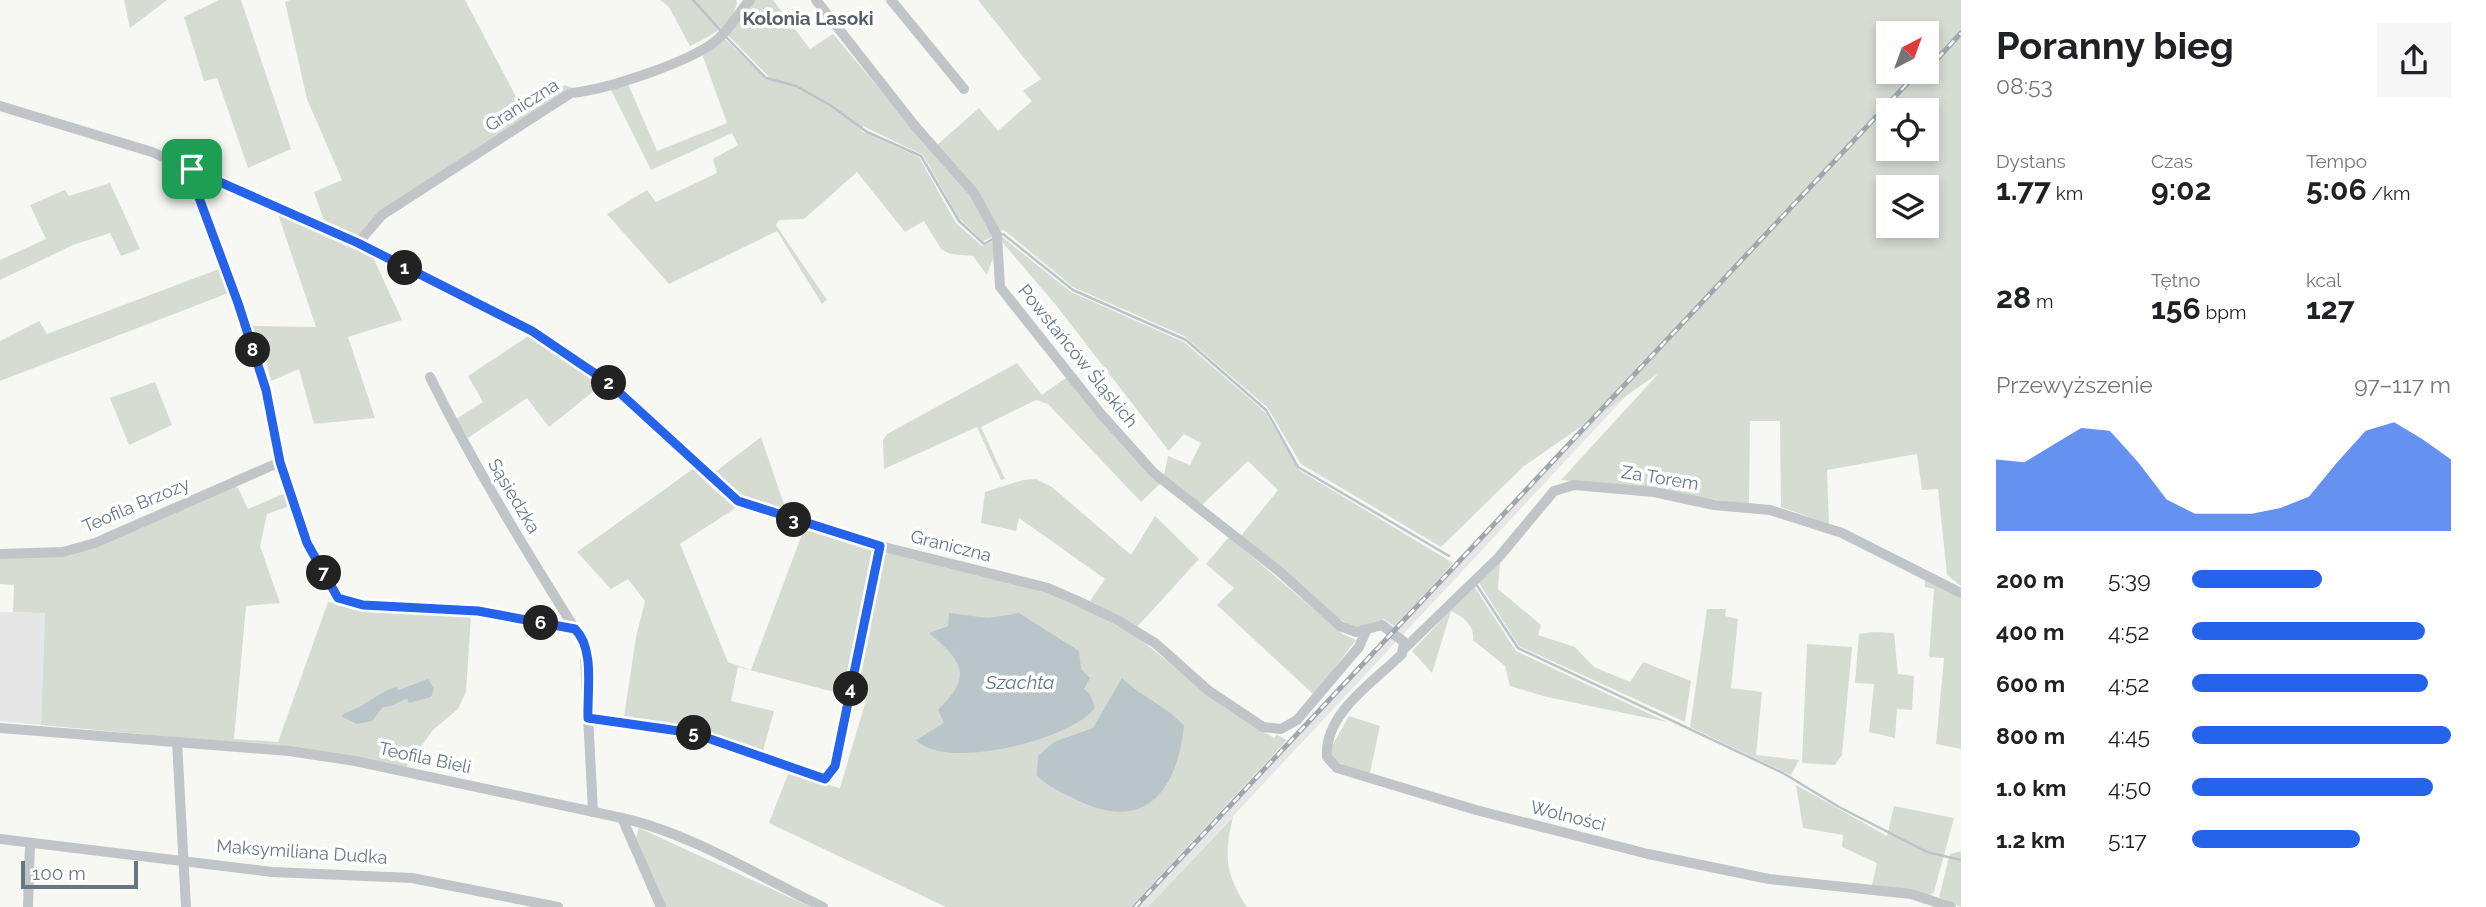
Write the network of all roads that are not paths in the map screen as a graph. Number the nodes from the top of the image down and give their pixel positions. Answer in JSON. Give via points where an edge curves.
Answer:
{"nodes":[{"id":1,"x":750,"y":0,"type":"edge"},
{"id":2,"x":816,"y":0,"type":"edge"},
{"id":3,"x":891,"y":0,"type":"edge"},
{"id":4,"x":964,"y":89,"type":"dead end"},
{"id":5,"x":0,"y":106,"type":"edge"},
{"id":6,"x":13,"y":110,"type":"junction"},
{"id":7,"x":0,"y":118,"type":"edge"},
{"id":8,"x":188,"y":168,"type":"junction"},
{"id":9,"x":358,"y":243,"type":"junction"},
{"id":10,"x":429,"y":377,"type":"dead end"},
{"id":11,"x":280,"y":462,"type":"junction"},
{"id":12,"x":880,"y":546,"type":"junction"},
{"id":13,"x":0,"y":554,"type":"edge"},
{"id":14,"x":1961,"y":593,"type":"edge"},
{"id":15,"x":575,"y":629,"type":"junction"},
{"id":16,"x":1366,"y":631,"type":"junction"},
{"id":17,"x":1404,"y":645,"type":"junction"},
{"id":18,"x":588,"y":718,"type":"junction"},
{"id":19,"x":0,"y":728,"type":"edge"},
{"id":20,"x":177,"y":742,"type":"junction"},
{"id":21,"x":593,"y":812,"type":"junction"},
{"id":22,"x":622,"y":818,"type":"junction"},
{"id":23,"x":636,"y":821,"type":"junction"},
{"id":24,"x":0,"y":839,"type":"edge"},
{"id":25,"x":633,"y":842,"type":"junction"},
{"id":26,"x":30,"y":843,"type":"junction"},
{"id":27,"x":183,"y":860,"type":"junction"},
{"id":28,"x":28,"y":907,"type":"edge"},
{"id":29,"x":186,"y":907,"type":"edge"},
{"id":30,"x":558,"y":907,"type":"edge"},
{"id":31,"x":661,"y":907,"type":"edge"},
{"id":32,"x":823,"y":907,"type":"edge"},
{"id":33,"x":1951,"y":907,"type":"edge"}],
"edges":[{"from":1,"to":9,"type":"street","name":"Graniczna","via":[[718,40],[661,69],[592,92],[571,93],[382,215]]},
{"from":2,"to":16,"type":"street","name":"Powstańców Śląskich","via":[[974,193],[997,235],[1000,287],[1141,461],[1340,626]]},
{"from":3,"to":4,"type":"street"},
{"from":5,"to":6,"type":"street","name":"Graniczna"},
{"from":6,"to":7,"type":"street"},
{"from":6,"to":8,"type":"street","name":"Graniczna","via":[[152,152]]},
{"from":8,"to":9,"type":"street","name":"Graniczna"},
{"from":8,"to":11,"type":"street","via":[[263,380]]},
{"from":9,"to":12,"type":"street","name":"Graniczna","via":[[532,331],[583,363],[636,405],[738,501]]},
{"from":10,"to":15,"type":"street","name":"Sąsiedzka","via":[[468,454]]},
{"from":11,"to":13,"type":"street","name":"Teofila Brzozy","via":[[94,543],[63,552]]},
{"from":11,"to":15,"type":"street","via":[[307,543],[338,598],[363,605],[478,611]]},
{"from":12,"to":16,"type":"street","name":"Graniczna","via":[[1048,588],[1078,601],[1155,643],[1209,691],[1270,729],[1285,728],[1297,720],[1355,651]]},
{"from":12,"to":18,"type":"street","via":[[835,766],[825,779],[693,733]]},
{"from":14,"to":17,"type":"street","name":"Za Torem","via":[[1842,533],[1770,510],[1574,485],[1554,491],[1499,557]]},
{"from":15,"to":18,"type":"street","name":"Sąsiedzka","via":[[587,650]]},
{"from":16,"to":17,"type":"street","name":"Powstańców Śląskich","via":[[1382,625]]},
{"from":17,"to":33,"type":"street","name":"Wolności","via":[[1348,706],[1330,735],[1327,757],[1337,768],[1648,855],[1769,879],[1911,894]]},
{"from":18,"to":21,"type":"street","name":"Sąsiedzka"},
{"from":19,"to":20,"type":"street","name":"Teofila Bieli"},
{"from":20,"to":21,"type":"street","name":"Teofila Bieli","via":[[355,761]]},
{"from":20,"to":27,"type":"street"},
{"from":21,"to":22,"type":"street","name":"Teofila Bieli"},
{"from":22,"to":23,"type":"street","name":"Teofila Bieli"},
{"from":22,"to":25,"type":"street"},
{"from":23,"to":25,"type":"street"},
{"from":23,"to":32,"type":"street","name":"Teofila Bieli"},
{"from":24,"to":26,"type":"street","name":"Maksymiliana Dudka"},
{"from":25,"to":31,"type":"street"},
{"from":26,"to":27,"type":"street","name":"Maksymiliana Dudka"},
{"from":26,"to":28,"type":"street"},
{"from":27,"to":29,"type":"street"},
{"from":27,"to":30,"type":"street","name":"Maksymiliana Dudka","via":[[272,872],[412,878]]}]}
